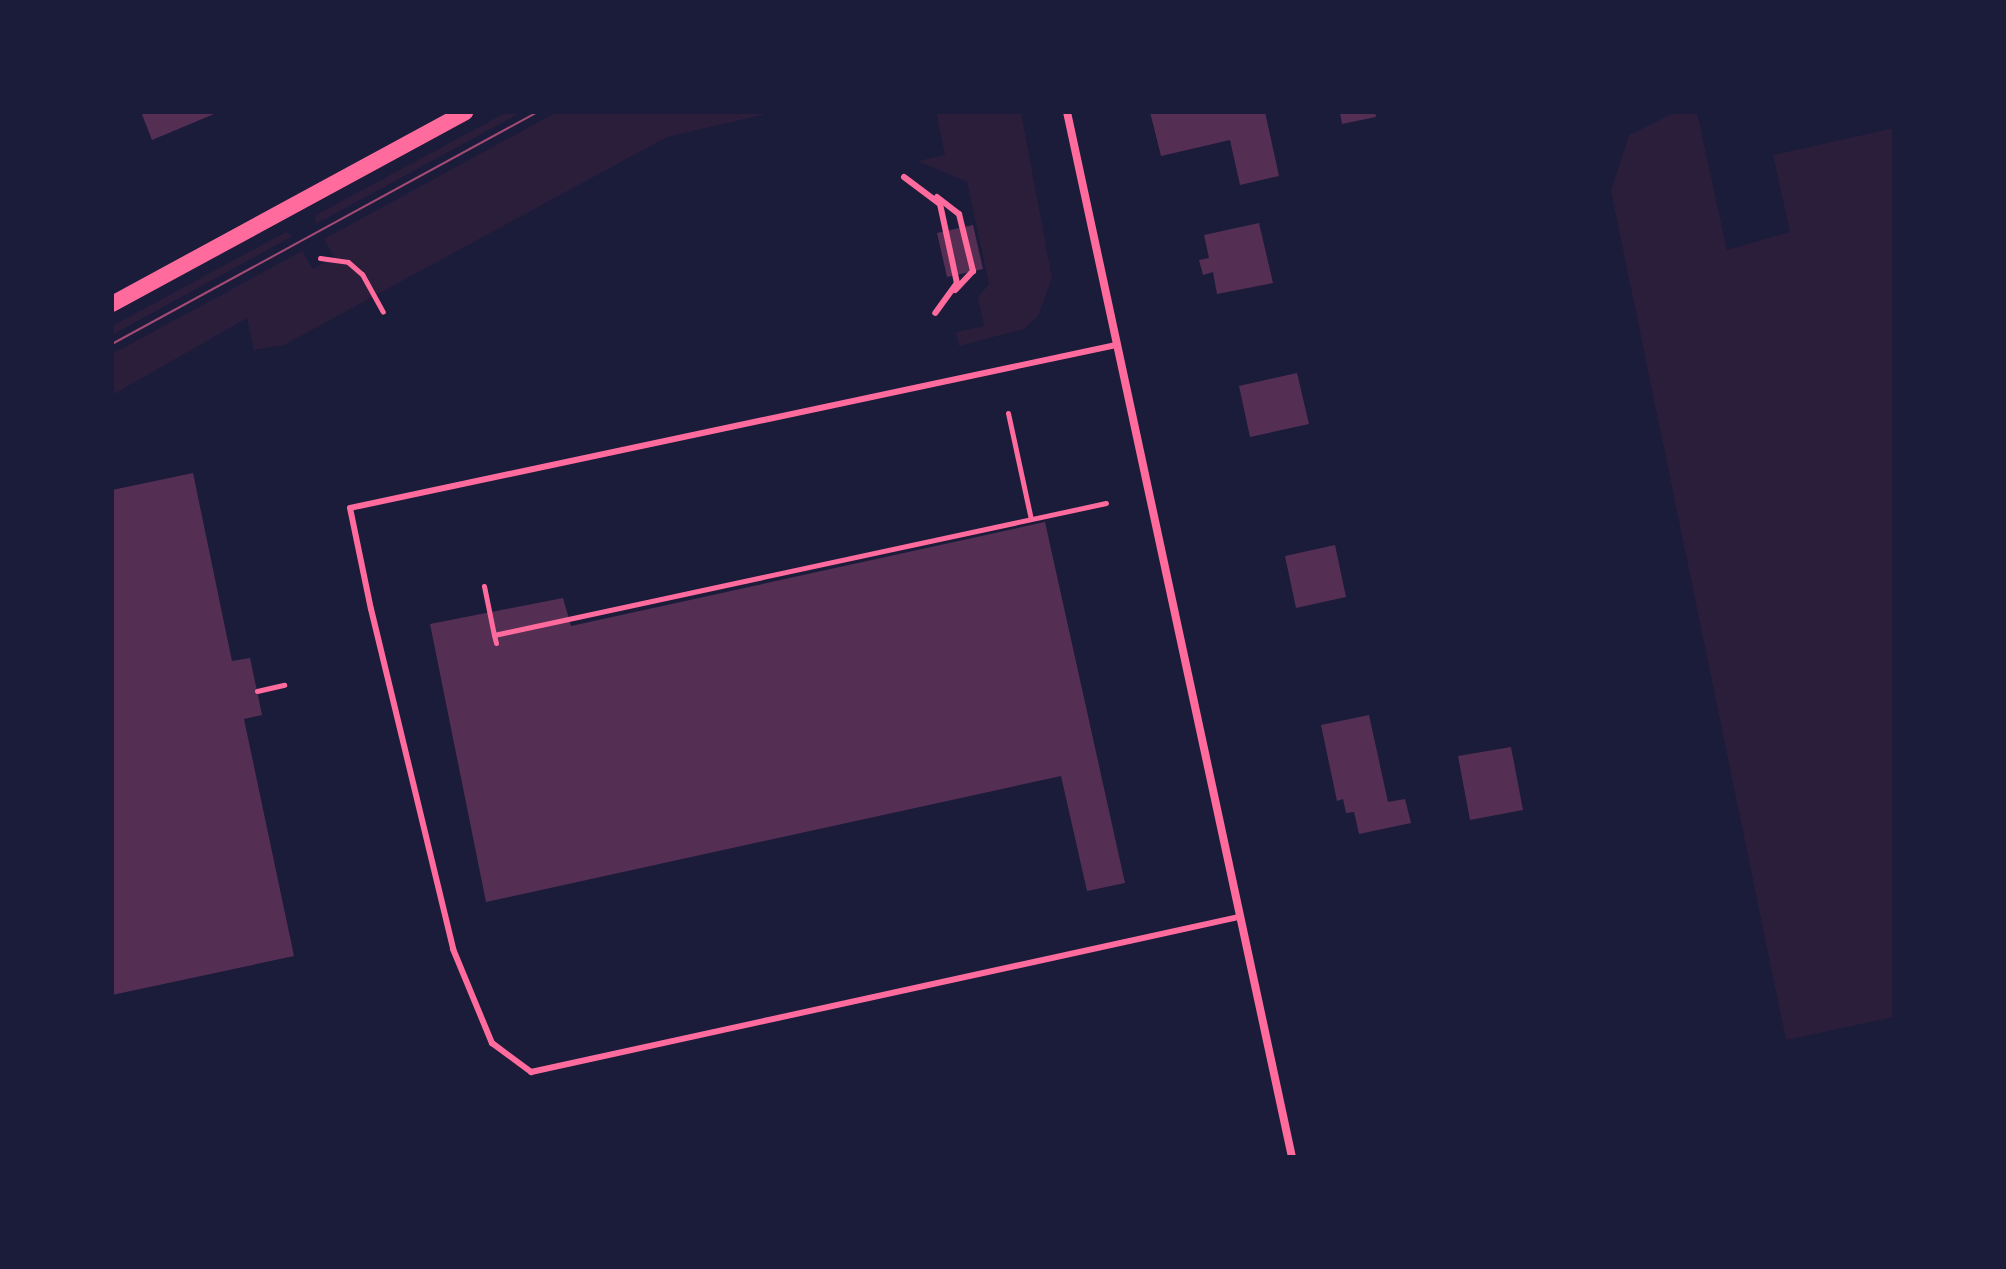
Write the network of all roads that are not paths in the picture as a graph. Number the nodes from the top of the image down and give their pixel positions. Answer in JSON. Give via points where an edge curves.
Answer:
{"nodes":[{"id":1,"x":465,"y":112,"type":"edge"},
{"id":2,"x":1067,"y":112,"type":"edge"},
{"id":3,"x":904,"y":177,"type":"dead end"},
{"id":4,"x":937,"y":197,"type":"junction"},
{"id":5,"x":955,"y":290,"type":"junction"},
{"id":6,"x":112,"y":304,"type":"edge"},
{"id":7,"x":935,"y":313,"type":"dead end"},
{"id":8,"x":1116,"y":345,"type":"junction"},
{"id":9,"x":1239,"y":917,"type":"junction"},
{"id":10,"x":1292,"y":1157,"type":"edge"}],
"edges":[{"from":1,"to":6,"type":"main road"},
{"from":2,"to":8,"type":"street"},
{"from":3,"to":4,"type":"lane"},
{"from":4,"to":5,"type":"lane"},
{"from":4,"to":5,"type":"lane","via":[[959,214],[973,271]]},
{"from":5,"to":7,"type":"lane"},
{"from":8,"to":9,"type":"street"},
{"from":8,"to":9,"type":"lane","via":[[350,508],[371,609],[453,949],[492,1043],[531,1072]]},
{"from":9,"to":10,"type":"street"}]}
